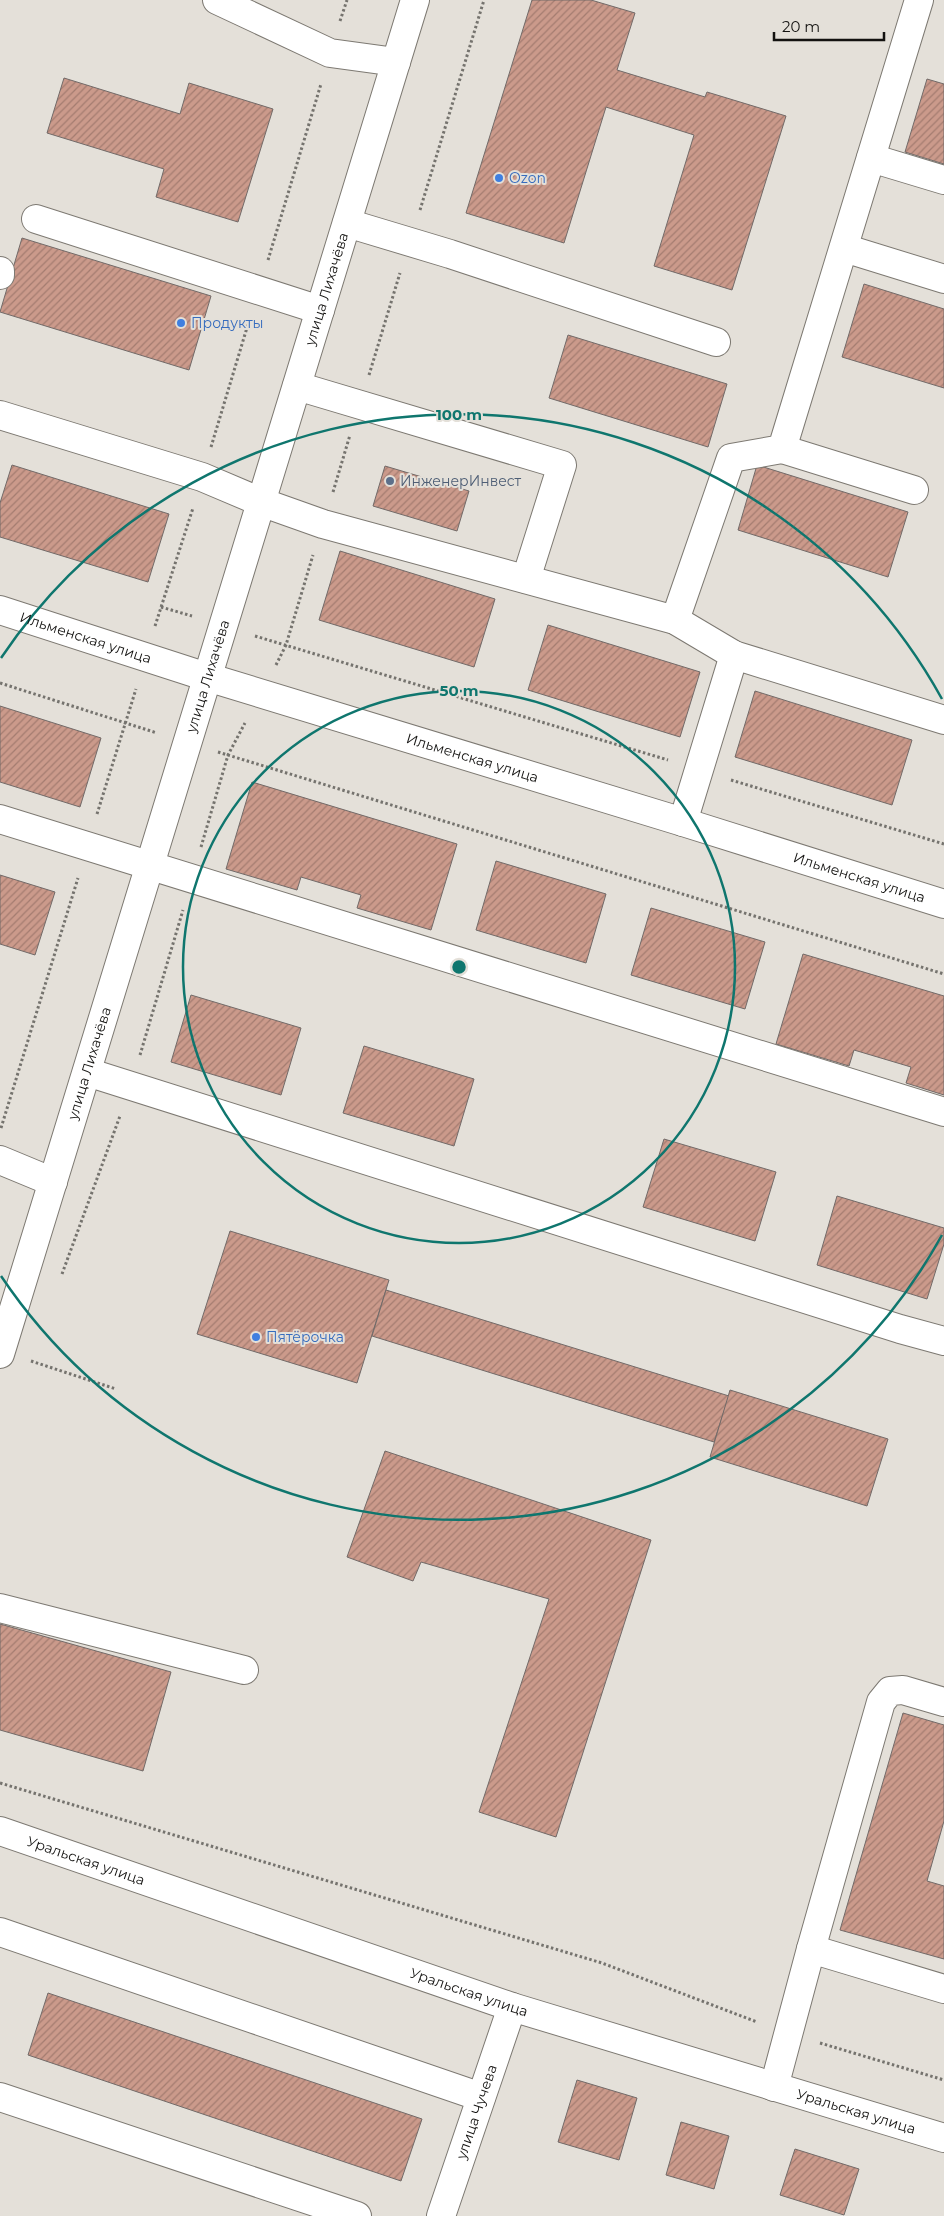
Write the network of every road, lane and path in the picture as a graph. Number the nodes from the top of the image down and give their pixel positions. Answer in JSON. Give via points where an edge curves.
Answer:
{"nodes":[{"id":1,"x":217,"y":0,"type":"edge"},
{"id":2,"x":347,"y":0,"type":"edge"},
{"id":3,"x":415,"y":0,"type":"edge"},
{"id":4,"x":484,"y":0,"type":"edge"},
{"id":5,"x":920,"y":0,"type":"edge"},
{"id":6,"x":330,"y":53,"type":"junction"},
{"id":7,"x":396,"y":62,"type":"junction"},
{"id":8,"x":871,"y":158,"type":"junction"},
{"id":9,"x":944,"y":180,"type":"edge"},
{"id":10,"x":36,"y":219,"type":"dead end"},
{"id":11,"x":347,"y":223,"type":"junction"},
{"id":12,"x":410,"y":242,"type":"junction"},
{"id":13,"x":844,"y":248,"type":"junction"},
{"id":14,"x":0,"y":271,"type":"edge"},
{"id":15,"x":0,"y":275,"type":"edge"},
{"id":16,"x":944,"y":279,"type":"edge"},
{"id":17,"x":259,"y":291,"type":"junction"},
{"id":18,"x":320,"y":310,"type":"junction"},
{"id":19,"x":716,"y":342,"type":"dead end"},
{"id":20,"x":297,"y":386,"type":"junction"},
{"id":21,"x":360,"y":404,"type":"junction"},
{"id":22,"x":0,"y":415,"type":"edge"},
{"id":23,"x":782,"y":449,"type":"junction"},
{"id":24,"x":202,"y":477,"type":"junction"},
{"id":25,"x":914,"y":490,"type":"dead end"},
{"id":26,"x":262,"y":502,"type":"junction"},
{"id":27,"x":323,"y":524,"type":"junction"},
{"id":28,"x":526,"y":579,"type":"junction"},
{"id":29,"x":161,"y":607,"type":"junction"},
{"id":30,"x":0,"y":610,"type":"edge"},
{"id":31,"x":675,"y":620,"type":"junction"},
{"id":32,"x":224,"y":626,"type":"junction"},
{"id":33,"x":286,"y":645,"type":"junction"},
{"id":34,"x":146,"y":656,"type":"junction"},
{"id":35,"x":734,"y":656,"type":"junction"},
{"id":36,"x":207,"y":678,"type":"junction"},
{"id":37,"x":0,"y":684,"type":"edge"},
{"id":38,"x":261,"y":693,"type":"junction"},
{"id":39,"x":944,"y":720,"type":"edge"},
{"id":40,"x":126,"y":722,"type":"junction"},
{"id":41,"x":187,"y":743,"type":"junction"},
{"id":42,"x":228,"y":755,"type":"junction"},
{"id":43,"x":699,"y":770,"type":"junction"},
{"id":44,"x":0,"y":819,"type":"edge"},
{"id":45,"x":683,"y":822,"type":"junction"},
{"id":46,"x":944,"y":844,"type":"edge"},
{"id":47,"x":88,"y":846,"type":"junction"},
{"id":48,"x":149,"y":867,"type":"junction"},
{"id":49,"x":192,"y":880,"type":"junction"},
{"id":50,"x":944,"y":904,"type":"edge"},
{"id":51,"x":944,"y":974,"type":"edge"},
{"id":52,"x":86,"y":1072,"type":"junction"},
{"id":53,"x":131,"y":1086,"type":"junction"},
{"id":54,"x":944,"y":1112,"type":"edge"},
{"id":55,"x":0,"y":1132,"type":"edge"},
{"id":56,"x":0,"y":1160,"type":"edge"},
{"id":57,"x":53,"y":1182,"type":"junction"},
{"id":58,"x":60,"y":1279,"type":"dead end"},
{"id":59,"x":944,"y":1341,"type":"edge"},
{"id":60,"x":33,"y":1352,"type":"dead end"},
{"id":61,"x":0,"y":1354,"type":"edge"},
{"id":62,"x":116,"y":1389,"type":"dead end"},
{"id":63,"x":0,"y":1608,"type":"edge"},
{"id":64,"x":244,"y":1670,"type":"dead end"},
{"id":65,"x":944,"y":1702,"type":"edge"},
{"id":66,"x":0,"y":1783,"type":"edge"},
{"id":67,"x":0,"y":1832,"type":"edge"},
{"id":68,"x":1,"y":1936,"type":"edge"},
{"id":69,"x":811,"y":1949,"type":"junction"},
{"id":70,"x":944,"y":1989,"type":"edge"},
{"id":71,"x":512,"y":2007,"type":"junction"},
{"id":72,"x":788,"y":2034,"type":"junction"},
{"id":73,"x":944,"y":2080,"type":"edge"},
{"id":74,"x":774,"y":2087,"type":"junction"},
{"id":75,"x":0,"y":2097,"type":"edge"},
{"id":76,"x":481,"y":2097,"type":"junction"},
{"id":77,"x":944,"y":2138,"type":"edge"},
{"id":78,"x":357,"y":2216,"type":"edge"},
{"id":79,"x":441,"y":2216,"type":"edge"}],
"edges":[{"from":1,"to":6,"type":"street"},
{"from":2,"to":6,"type":"path"},
{"from":3,"to":7,"type":"street","name":"улица Лихачёва"},
{"from":4,"to":12,"type":"path"},
{"from":5,"to":8,"type":"street"},
{"from":6,"to":7,"type":"street"},
{"from":6,"to":17,"type":"path"},
{"from":7,"to":11,"type":"street","name":"улица Лихачёва"},
{"from":8,"to":9,"type":"street"},
{"from":8,"to":13,"type":"street"},
{"from":10,"to":17,"type":"street"},
{"from":11,"to":12,"type":"street"},
{"from":11,"to":18,"type":"street","name":"улица Лихачёва"},
{"from":12,"to":19,"type":"street"},
{"from":12,"to":21,"type":"path"},
{"from":13,"to":16,"type":"street"},
{"from":13,"to":23,"type":"street"},
{"from":14,"to":15,"type":"street"},
{"from":17,"to":18,"type":"street"},
{"from":17,"to":24,"type":"path"},
{"from":18,"to":20,"type":"street","name":"улица Лихачёва"},
{"from":20,"to":21,"type":"street"},
{"from":20,"to":26,"type":"street","name":"улица Лихачёва"},
{"from":21,"to":27,"type":"path"},
{"from":21,"to":28,"type":"street","via":[[562,465]]},
{"from":22,"to":24,"type":"street"},
{"from":23,"to":25,"type":"street"},
{"from":23,"to":31,"type":"street","via":[[731,458]]},
{"from":24,"to":26,"type":"street"},
{"from":24,"to":29,"type":"path"},
{"from":26,"to":27,"type":"street"},
{"from":26,"to":32,"type":"street","name":"улица Лихачёва"},
{"from":27,"to":28,"type":"street"},
{"from":27,"to":33,"type":"path"},
{"from":28,"to":31,"type":"street"},
{"from":29,"to":32,"type":"path"},
{"from":29,"to":34,"type":"path"},
{"from":30,"to":34,"type":"street","name":"Ильменская улица"},
{"from":31,"to":35,"type":"street"},
{"from":32,"to":33,"type":"path"},
{"from":32,"to":36,"type":"street","name":"улица Лихачёва"},
{"from":33,"to":38,"type":"path"},
{"from":33,"to":43,"type":"path"},
{"from":34,"to":36,"type":"street","name":"Ильменская улица"},
{"from":34,"to":40,"type":"path"},
{"from":35,"to":39,"type":"street"},
{"from":35,"to":43,"type":"street"},
{"from":36,"to":38,"type":"street","name":"Ильменская улица"},
{"from":36,"to":41,"type":"street","name":"улица Лихачёва"},
{"from":37,"to":40,"type":"path"},
{"from":38,"to":42,"type":"path"},
{"from":38,"to":45,"type":"street","name":"Ильменская улица"},
{"from":40,"to":41,"type":"path"},
{"from":40,"to":47,"type":"path"},
{"from":41,"to":42,"type":"path"},
{"from":41,"to":48,"type":"street","name":"улица Лихачёва"},
{"from":42,"to":49,"type":"path"},
{"from":42,"to":51,"type":"path"},
{"from":43,"to":45,"type":"street"},
{"from":43,"to":46,"type":"path"},
{"from":44,"to":47,"type":"street"},
{"from":45,"to":50,"type":"street","name":"Ильменская улица"},
{"from":47,"to":48,"type":"street"},
{"from":47,"to":55,"type":"path"},
{"from":48,"to":49,"type":"street"},
{"from":48,"to":52,"type":"street","name":"улица Лихачёва"},
{"from":49,"to":53,"type":"path"},
{"from":49,"to":54,"type":"street"},
{"from":52,"to":53,"type":"street"},
{"from":52,"to":57,"type":"street","name":"улица Лихачёва"},
{"from":53,"to":58,"type":"path"},
{"from":53,"to":59,"type":"street"},
{"from":56,"to":57,"type":"street"},
{"from":57,"to":61,"type":"street","name":"улица Лихачёва"},
{"from":60,"to":62,"type":"path","via":[[30,1361]]},
{"from":63,"to":64,"type":"street"},
{"from":65,"to":69,"type":"street","via":[[903,1690],[890,1691],[880,1702]]},
{"from":66,"to":72,"type":"path","via":[[602,1963]]},
{"from":67,"to":71,"type":"street","name":"Уральская улица"},
{"from":68,"to":76,"type":"street"},
{"from":69,"to":70,"type":"street"},
{"from":69,"to":72,"type":"street"},
{"from":71,"to":74,"type":"street","name":"Уральская улица"},
{"from":71,"to":76,"type":"street","name":"улица Чучева"},
{"from":72,"to":73,"type":"path"},
{"from":72,"to":74,"type":"street"},
{"from":74,"to":77,"type":"street","name":"Уральская улица"},
{"from":75,"to":78,"type":"street"},
{"from":76,"to":79,"type":"street","name":"улица Чучева"}]}
